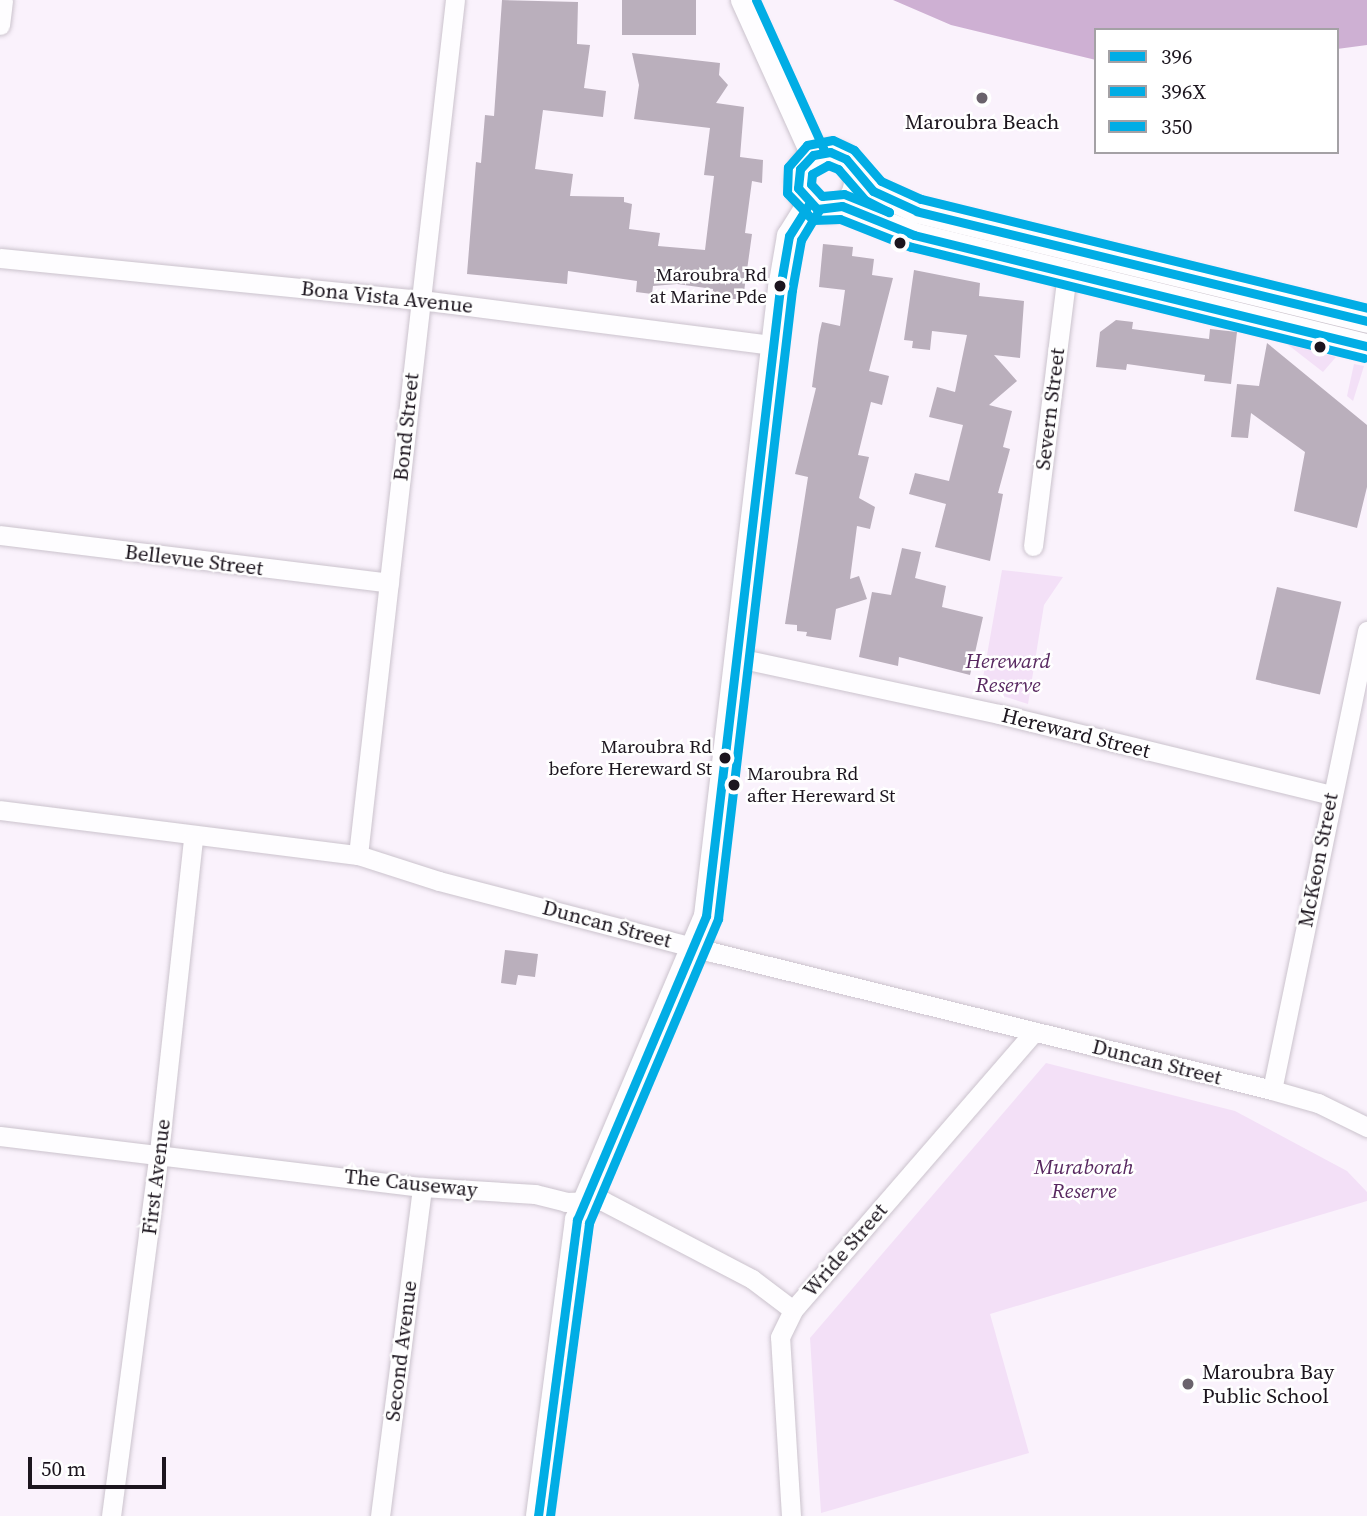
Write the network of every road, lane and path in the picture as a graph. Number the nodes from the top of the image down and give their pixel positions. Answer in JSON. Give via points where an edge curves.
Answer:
{"nodes":[{"id":1,"x":3,"y":0,"type":"edge"},
{"id":2,"x":455,"y":0,"type":"edge"},
{"id":3,"x":743,"y":0,"type":"edge"},
{"id":4,"x":0,"y":25,"type":"edge"},
{"id":5,"x":813,"y":155,"type":"junction"},
{"id":6,"x":855,"y":175,"type":"junction"},
{"id":7,"x":809,"y":204,"type":"junction"},
{"id":8,"x":842,"y":206,"type":"junction"},
{"id":9,"x":0,"y":258,"type":"edge"},
{"id":10,"x":1067,"y":272,"type":"junction"},
{"id":11,"x":421,"y":300,"type":"junction"},
{"id":12,"x":1367,"y":321,"type":"edge"},
{"id":13,"x":773,"y":345,"type":"junction"},
{"id":14,"x":1367,"y":346,"type":"edge"},
{"id":15,"x":0,"y":535,"type":"edge"},
{"id":16,"x":1033,"y":547,"type":"dead end"},
{"id":17,"x":389,"y":583,"type":"junction"},
{"id":18,"x":1367,"y":631,"type":"edge"},
{"id":19,"x":738,"y":658,"type":"junction"},
{"id":20,"x":1331,"y":795,"type":"junction"},
{"id":21,"x":0,"y":810,"type":"edge"},
{"id":22,"x":193,"y":836,"type":"junction"},
{"id":23,"x":358,"y":855,"type":"junction"},
{"id":24,"x":695,"y":947,"type":"junction"},
{"id":25,"x":1034,"y":1032,"type":"junction"},
{"id":26,"x":1272,"y":1090,"type":"junction"},
{"id":27,"x":1367,"y":1127,"type":"edge"},
{"id":28,"x":0,"y":1136,"type":"edge"},
{"id":29,"x":159,"y":1152,"type":"junction"},
{"id":30,"x":422,"y":1187,"type":"junction"},
{"id":31,"x":583,"y":1202,"type":"junction"},
{"id":32,"x":793,"y":1310,"type":"junction"},
{"id":33,"x":111,"y":1516,"type":"edge"},
{"id":34,"x":380,"y":1516,"type":"edge"},
{"id":35,"x":538,"y":1516,"type":"edge"},
{"id":36,"x":791,"y":1516,"type":"edge"}],
"edges":[{"from":1,"to":4,"type":"street"},
{"from":2,"to":11,"type":"street","name":"Bond Street"},
{"from":3,"to":5,"type":"street"},
{"from":5,"to":6,"type":"street","via":[[839,155]]},
{"from":5,"to":7,"type":"street","via":[[798,178]]},
{"from":6,"to":8,"type":"street","via":[[854,193]]},
{"from":6,"to":12,"type":"street","via":[[873,191],[917,211]]},
{"from":7,"to":8,"type":"street","via":[[825,210]]},
{"from":7,"to":13,"type":"street","via":[[789,236]]},
{"from":8,"to":10,"type":"street","via":[[914,235]]},
{"from":9,"to":11,"type":"street","name":"Bona Vista Avenue"},
{"from":10,"to":14,"type":"street"},
{"from":10,"to":16,"type":"street","name":"Severn Street"},
{"from":11,"to":13,"type":"street","name":"Bona Vista Avenue"},
{"from":11,"to":17,"type":"street","name":"Bond Street"},
{"from":13,"to":19,"type":"street"},
{"from":15,"to":17,"type":"street","name":"Bellevue Street"},
{"from":17,"to":23,"type":"street","name":"Bond Street"},
{"from":18,"to":20,"type":"street","name":"McKeon Street"},
{"from":19,"to":20,"type":"street","name":"Hereward Street","via":[[999,714]]},
{"from":19,"to":24,"type":"street","via":[[706,916]]},
{"from":20,"to":26,"type":"street","name":"McKeon Street"},
{"from":21,"to":22,"type":"street","name":"Duncan Street"},
{"from":22,"to":23,"type":"street","name":"Duncan Street"},
{"from":22,"to":29,"type":"street","name":"First Avenue"},
{"from":23,"to":24,"type":"street","name":"Duncan Street","via":[[439,881]]},
{"from":24,"to":25,"type":"street","name":"Duncan Street"},
{"from":24,"to":31,"type":"street"},
{"from":25,"to":26,"type":"street","name":"Duncan Street"},
{"from":25,"to":32,"type":"street","name":"Wride Street"},
{"from":26,"to":27,"type":"street","name":"Duncan Street","via":[[1318,1102]]},
{"from":28,"to":29,"type":"street","name":"The Causeway"},
{"from":29,"to":30,"type":"street","name":"The Causeway"},
{"from":29,"to":33,"type":"street","name":"First Avenue"},
{"from":30,"to":31,"type":"street","name":"The Causeway"},
{"from":30,"to":34,"type":"street","name":"Second Avenue"},
{"from":31,"to":32,"type":"street","name":"The Causeway","via":[[603,1201],[752,1279]]},
{"from":31,"to":35,"type":"street","via":[[566,1280]]},
{"from":32,"to":36,"type":"street","name":"Wride Street","via":[[779,1337]]}]}
